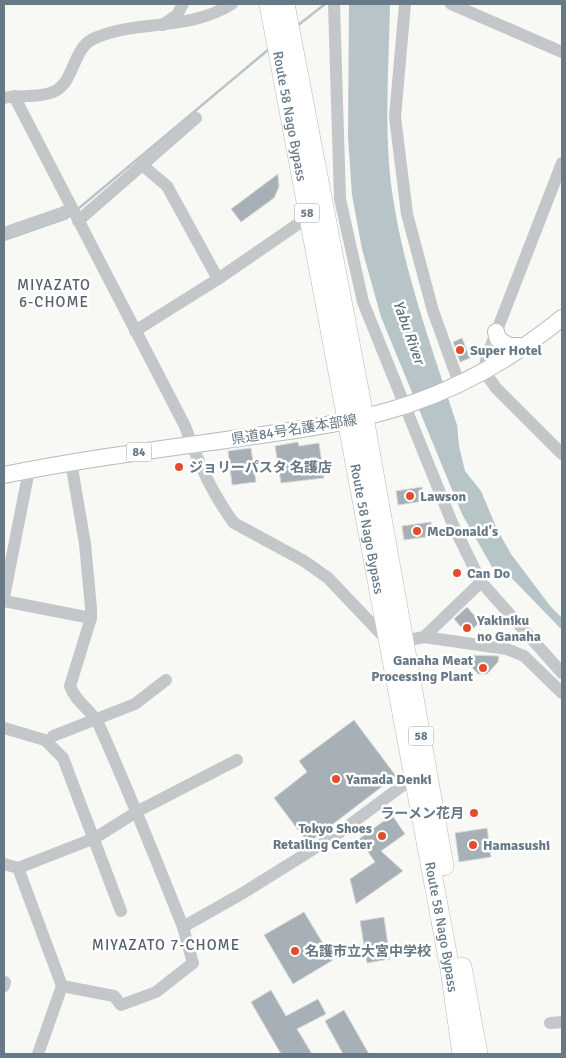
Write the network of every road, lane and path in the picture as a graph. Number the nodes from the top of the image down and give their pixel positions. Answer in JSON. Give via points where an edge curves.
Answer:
{"nodes":[{"id":1,"x":183,"y":4,"type":"edge"},
{"id":2,"x":232,"y":4,"type":"edge"},
{"id":3,"x":269,"y":4,"type":"edge"},
{"id":4,"x":285,"y":4,"type":"edge"},
{"id":5,"x":334,"y":4,"type":"edge"},
{"id":6,"x":405,"y":4,"type":"edge"},
{"id":7,"x":451,"y":4,"type":"edge"},
{"id":8,"x":161,"y":26,"type":"junction"},
{"id":9,"x":562,"y":52,"type":"edge"},
{"id":10,"x":9,"y":97,"type":"edge"},
{"id":11,"x":196,"y":118,"type":"dead end"},
{"id":12,"x":562,"y":163,"type":"edge"},
{"id":13,"x":142,"y":165,"type":"junction"},
{"id":14,"x":331,"y":201,"type":"junction"},
{"id":15,"x":71,"y":208,"type":"junction"},
{"id":16,"x":78,"y":221,"type":"junction"},
{"id":17,"x":309,"y":223,"type":"junction"},
{"id":18,"x":4,"y":233,"type":"edge"},
{"id":19,"x":218,"y":279,"type":"junction"},
{"id":20,"x":562,"y":318,"type":"edge"},
{"id":21,"x":135,"y":331,"type":"junction"},
{"id":22,"x":496,"y":332,"type":"junction"},
{"id":23,"x":524,"y":346,"type":"junction"},
{"id":24,"x":484,"y":372,"type":"junction"},
{"id":25,"x":457,"y":384,"type":"junction"},
{"id":26,"x":408,"y":405,"type":"junction"},
{"id":27,"x":356,"y":419,"type":"junction"},
{"id":28,"x":192,"y":445,"type":"junction"},
{"id":29,"x":562,"y":454,"type":"edge"},
{"id":30,"x":71,"y":462,"type":"junction"},
{"id":31,"x":29,"y":470,"type":"junction"},
{"id":32,"x":4,"y":475,"type":"edge"},
{"id":33,"x":481,"y":582,"type":"junction"},
{"id":34,"x":4,"y":597,"type":"edge"},
{"id":35,"x":4,"y":601,"type":"edge"},
{"id":36,"x":91,"y":618,"type":"junction"},
{"id":37,"x":424,"y":637,"type":"junction"},
{"id":38,"x":396,"y":641,"type":"junction"},
{"id":39,"x":562,"y":673,"type":"edge"},
{"id":40,"x":166,"y":680,"type":"dead end"},
{"id":41,"x":562,"y":693,"type":"edge"},
{"id":42,"x":96,"y":719,"type":"junction"},
{"id":43,"x":4,"y":728,"type":"edge"},
{"id":44,"x":52,"y":736,"type":"dead end"},
{"id":45,"x":237,"y":760,"type":"dead end"},
{"id":46,"x":414,"y":777,"type":"junction"},
{"id":47,"x":138,"y":811,"type":"junction"},
{"id":48,"x":95,"y":838,"type":"junction"},
{"id":49,"x":4,"y":864,"type":"edge"},
{"id":50,"x":18,"y":868,"type":"junction"},
{"id":51,"x":121,"y":911,"type":"dead end"},
{"id":52,"x":182,"y":927,"type":"junction"},
{"id":53,"x":62,"y":986,"type":"junction"},
{"id":54,"x":38,"y":1054,"type":"edge"},
{"id":55,"x":462,"y":1054,"type":"edge"},
{"id":56,"x":478,"y":1054,"type":"edge"}],
"edges":[{"from":1,"to":8,"type":"street","via":[[177,15]]},
{"from":2,"to":8,"type":"street","via":[[211,15]]},
{"from":3,"to":17,"type":"highway","name":"Route 58 Nago Bypass","number":"58"},
{"from":4,"to":14,"type":"highway","name":"Route 58 Nago Bypass","number":"58"},
{"from":5,"to":14,"type":"street"},
{"from":6,"to":25,"type":"street","via":[[395,117],[407,214]]},
{"from":7,"to":9,"type":"street"},
{"from":8,"to":10,"type":"street","via":[[112,32],[96,38],[88,42],[68,78],[52,93]]},
{"from":10,"to":15,"type":"street"},
{"from":11,"to":13,"type":"street"},
{"from":12,"to":22,"type":"street"},
{"from":13,"to":16,"type":"street"},
{"from":13,"to":19,"type":"street","via":[[166,186]]},
{"from":14,"to":26,"type":"street","via":[[363,302]]},
{"from":14,"to":27,"type":"highway","name":"Route 58 Nago Bypass","number":"58"},
{"from":15,"to":16,"type":"street"},
{"from":15,"to":18,"type":"street"},
{"from":16,"to":21,"type":"street"},
{"from":17,"to":19,"type":"street","via":[[298,224]]},
{"from":17,"to":27,"type":"highway","name":"Route 58 Nago Bypass","number":"58"},
{"from":19,"to":21,"type":"street"},
{"from":20,"to":23,"type":"main road","name":"県道84号名護本部線","number":"84"},
{"from":21,"to":28,"type":"street"},
{"from":22,"to":23,"type":"main road","via":[[498,339],[505,344]]},
{"from":22,"to":24,"type":"street"},
{"from":23,"to":24,"type":"main road","name":"県道84号名護本部線","number":"84"},
{"from":24,"to":25,"type":"main road","name":"県道84号名護本部線","number":"84"},
{"from":24,"to":29,"type":"street"},
{"from":25,"to":26,"type":"main road","name":"県道84号名護本部線","number":"84"},
{"from":26,"to":27,"type":"main road","name":"県道84号名護本部線","number":"84"},
{"from":26,"to":33,"type":"street","via":[[453,525]]},
{"from":27,"to":28,"type":"main road","name":"県道84号名護本部線","number":"84"},
{"from":27,"to":38,"type":"highway","name":"Route 58 Nago Bypass","number":"58"},
{"from":28,"to":30,"type":"main road","name":"県道84号名護本部線","number":"84"},
{"from":28,"to":38,"type":"street","via":[[209,482],[234,523],[304,561],[328,578]]},
{"from":30,"to":31,"type":"main road","name":"県道84号名護本部線","number":"84"},
{"from":30,"to":36,"type":"street","via":[[85,544]]},
{"from":31,"to":32,"type":"main road","name":"県道84号名護本部線","number":"84"},
{"from":31,"to":34,"type":"street"},
{"from":33,"to":37,"type":"street"},
{"from":33,"to":39,"type":"street"},
{"from":35,"to":36,"type":"street"},
{"from":36,"to":42,"type":"street","via":[[70,686],[73,696]]},
{"from":37,"to":38,"type":"street"},
{"from":37,"to":41,"type":"street","via":[[506,649],[524,656]]},
{"from":38,"to":46,"type":"highway","name":"Route 58 Nago Bypass","number":"58"},
{"from":38,"to":56,"type":"highway","name":"Route 58 Nago Bypass","number":"58"},
{"from":40,"to":42,"type":"street","via":[[135,704]]},
{"from":42,"to":44,"type":"street"},
{"from":42,"to":47,"type":"street"},
{"from":43,"to":48,"type":"street","via":[[45,740],[63,758]]},
{"from":45,"to":47,"type":"street"},
{"from":46,"to":52,"type":"street","via":[[336,835]]},
{"from":46,"to":55,"type":"highway","name":"Route 58 Nago Bypass","number":"58","via":[[450,969]]},
{"from":47,"to":48,"type":"street"},
{"from":47,"to":52,"type":"street"},
{"from":48,"to":50,"type":"street"},
{"from":48,"to":51,"type":"street"},
{"from":49,"to":50,"type":"street"},
{"from":50,"to":53,"type":"street"},
{"from":52,"to":53,"type":"street","via":[[193,963],[156,992],[122,1005],[114,996]]},
{"from":53,"to":54,"type":"street"}]}
